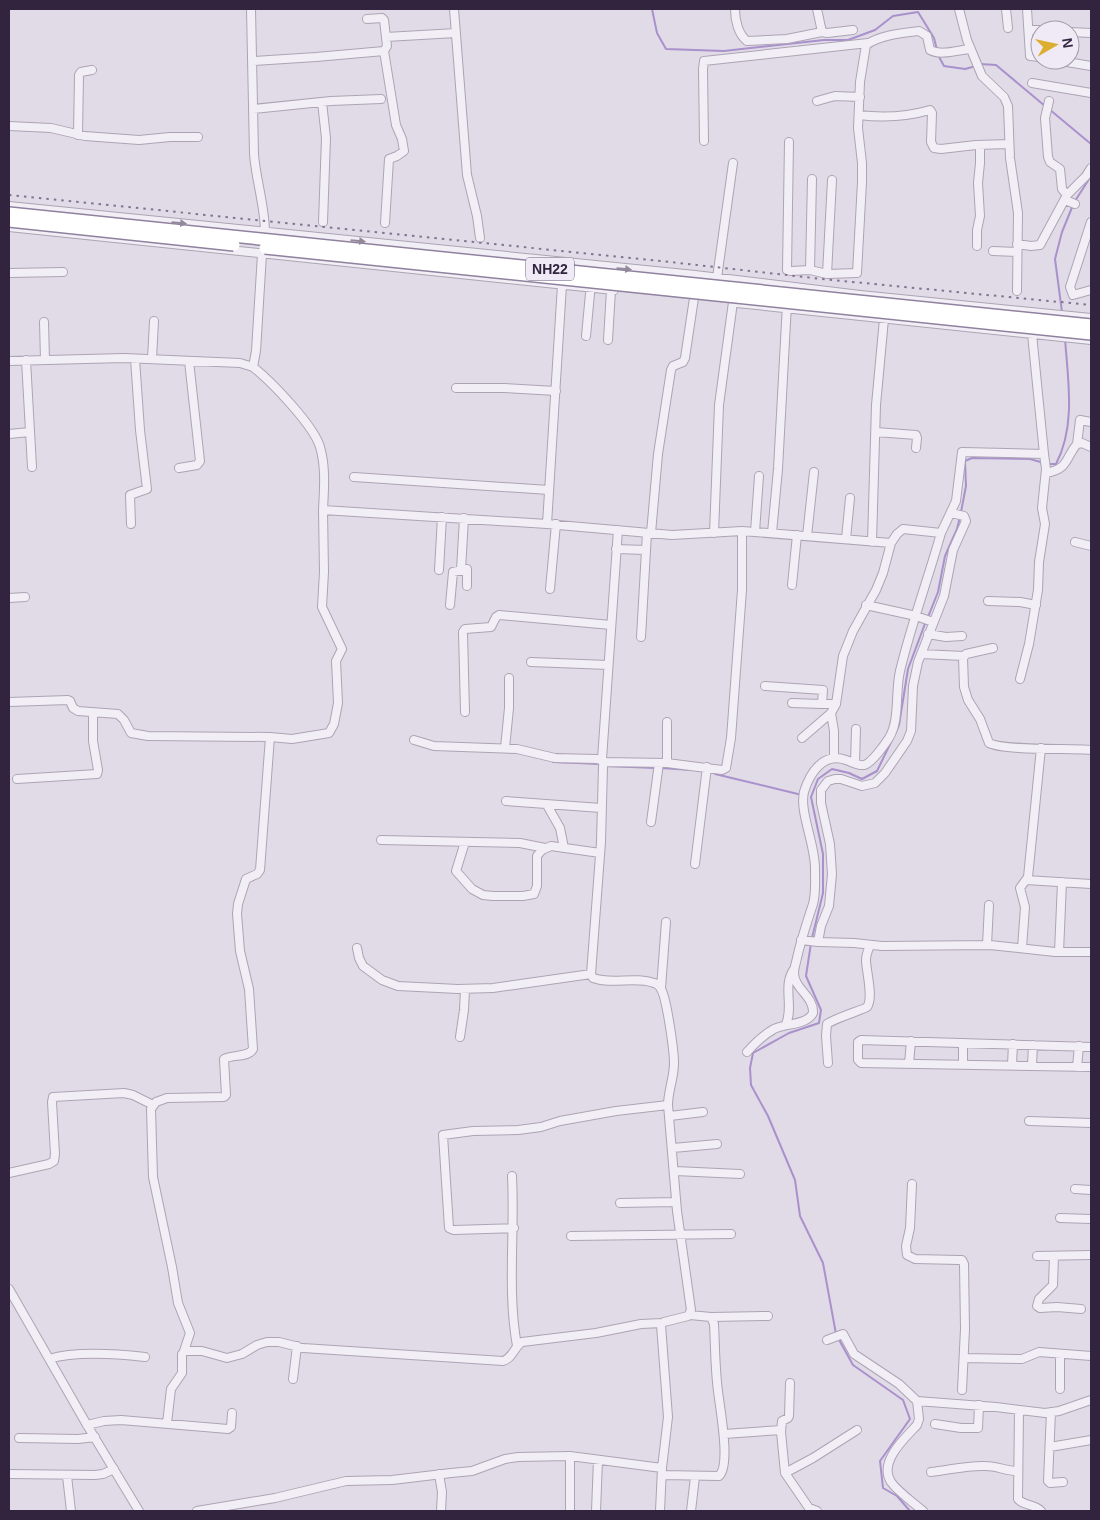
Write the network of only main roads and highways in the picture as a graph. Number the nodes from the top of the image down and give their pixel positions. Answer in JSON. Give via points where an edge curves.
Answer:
{"nodes":[{"id":1,"x":9,"y":213,"type":"edge"},
{"id":2,"x":9,"y":221,"type":"edge"},
{"id":3,"x":1091,"y":325,"type":"edge"},
{"id":4,"x":1091,"y":334,"type":"edge"}],
"edges":[{"from":1,"to":3,"type":"highway","number":"NH22","bridge":true},
{"from":2,"to":4,"type":"highway","number":"NH22","bridge":true}]}
